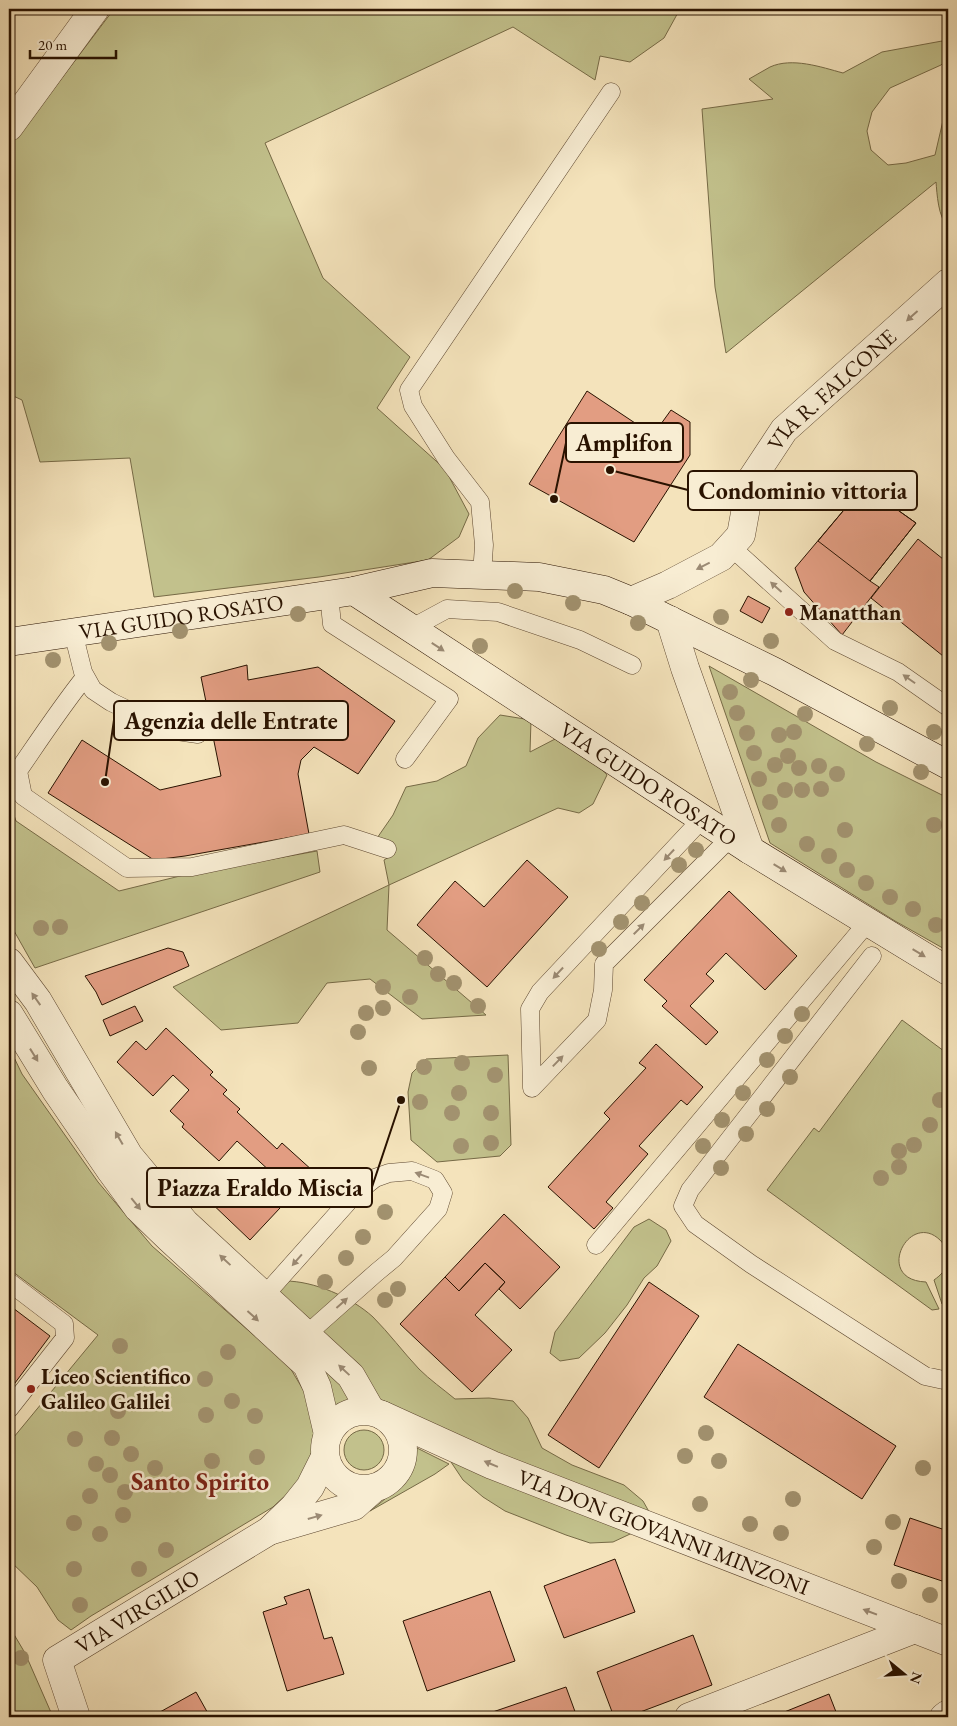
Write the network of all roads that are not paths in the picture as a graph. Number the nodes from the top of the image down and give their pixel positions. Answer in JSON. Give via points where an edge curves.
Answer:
{"nodes":[{"id":1,"x":95,"y":9,"type":"edge"},
{"id":2,"x":611,"y":92,"type":"dead end"},
{"id":3,"x":9,"y":127,"type":"edge"},
{"id":4,"x":948,"y":284,"type":"edge"},
{"id":5,"x":731,"y":547,"type":"junction"},
{"id":6,"x":482,"y":575,"type":"junction"},
{"id":7,"x":342,"y":593,"type":"junction"},
{"id":8,"x":630,"y":600,"type":"junction"},
{"id":9,"x":670,"y":620,"type":"junction"},
{"id":10,"x":410,"y":629,"type":"junction"},
{"id":11,"x":73,"y":632,"type":"junction"},
{"id":12,"x":9,"y":642,"type":"edge"},
{"id":13,"x":632,"y":665,"type":"dead end"},
{"id":14,"x":85,"y":676,"type":"junction"},
{"id":15,"x":948,"y":707,"type":"edge"},
{"id":16,"x":198,"y":734,"type":"dead end"},
{"id":17,"x":405,"y":758,"type":"dead end"},
{"id":18,"x":948,"y":765,"type":"edge"},
{"id":19,"x":702,"y":819,"type":"junction"},
{"id":20,"x":740,"y":844,"type":"junction"},
{"id":21,"x":387,"y":849,"type":"dead end"},
{"id":22,"x":868,"y":922,"type":"junction"},
{"id":23,"x":872,"y":956,"type":"dead end"},
{"id":24,"x":9,"y":962,"type":"edge"},
{"id":25,"x":948,"y":970,"type":"edge"},
{"id":26,"x":9,"y":1014,"type":"edge"},
{"id":27,"x":596,"y":1245,"type":"dead end"},
{"id":28,"x":9,"y":1282,"type":"edge"},
{"id":29,"x":264,"y":1296,"type":"junction"},
{"id":30,"x":306,"y":1335,"type":"junction"},
{"id":31,"x":948,"y":1381,"type":"edge"},
{"id":32,"x":9,"y":1409,"type":"edge"},
{"id":33,"x":377,"y":1413,"type":"junction"},
{"id":34,"x":327,"y":1446,"type":"junction"},
{"id":35,"x":374,"y":1488,"type":"junction"},
{"id":36,"x":268,"y":1531,"type":"junction"},
{"id":37,"x":915,"y":1629,"type":"junction"},
{"id":38,"x":948,"y":1642,"type":"edge"},
{"id":39,"x":948,"y":1714,"type":"edge"},
{"id":40,"x":76,"y":1717,"type":"edge"},
{"id":41,"x":689,"y":1717,"type":"edge"},
{"id":42,"x":944,"y":1717,"type":"edge"}],
"edges":[{"from":1,"to":3,"type":"street"},
{"from":2,"to":6,"type":"lane","via":[[409,390],[413,406],[446,458],[480,502],[484,545]]},
{"from":4,"to":5,"type":"street","name":"VIA R. FALCONE","one_way":true,"via":[[784,430],[751,480],[742,535]]},
{"from":5,"to":8,"type":"street","name":"VIA R. FALCONE","one_way":true,"via":[[720,558]]},
{"from":15,"to":5,"type":"lane","one_way":true,"via":[[898,672],[835,641]]},
{"from":6,"to":7,"type":"street","name":"VIA GUIDO ROSATO","via":[[432,573]]},
{"from":6,"to":8,"type":"street","name":"VIA GUIDO ROSATO","via":[[539,577],[604,590]]},
{"from":7,"to":10,"type":"street","name":"VIA GUIDO ROSATO"},
{"from":7,"to":11,"type":"street","name":"VIA GUIDO ROSATO"},
{"from":7,"to":17,"type":"lane","via":[[332,624],[449,698]]},
{"from":8,"to":9,"type":"street","name":"VIA GUIDO ROSATO"},
{"from":9,"to":18,"type":"street","name":"VIA GUIDO ROSATO"},
{"from":9,"to":20,"type":"street"},
{"from":10,"to":13,"type":"lane","via":[[447,609],[498,612],[580,640]]},
{"from":10,"to":19,"type":"street","name":"VIA GUIDO ROSATO","one_way":true},
{"from":11,"to":12,"type":"street","name":"VIA GUIDO ROSATO"},
{"from":11,"to":14,"type":"lane"},
{"from":14,"to":16,"type":"lane","via":[[93,690],[111,702],[170,730]]},
{"from":14,"to":21,"type":"lane","via":[[18,771],[23,796],[127,868],[192,866],[344,835]]},
{"from":19,"to":20,"type":"street","name":"VIA GUIDO ROSATO"},
{"from":19,"to":20,"type":"lane","one_way":true,"via":[[540,992],[530,1009],[532,1088],[597,1020],[604,990],[604,964]]},
{"from":20,"to":22,"type":"street","name":"VIA GUIDO ROSATO","one_way":true},
{"from":22,"to":25,"type":"street","name":"VIA GUIDO ROSATO","one_way":true},
{"from":22,"to":27,"type":"lane"},
{"from":23,"to":31,"type":"lane","via":[[690,1190],[683,1206],[694,1224],[751,1264],[925,1376]]},
{"from":29,"to":24,"type":"street","one_way":true,"via":[[185,1223],[129,1156],[38,1001]]},
{"from":26,"to":34,"type":"street","one_way":true,"via":[[55,1089],[138,1208],[307,1365],[317,1388]]},
{"from":28,"to":32,"type":"lane","via":[[64,1324],[65,1338]]},
{"from":29,"to":30,"type":"street"},
{"from":30,"to":29,"type":"lane","one_way":true,"via":[[394,1258],[438,1209],[443,1193],[435,1180],[412,1171],[375,1178],[355,1194]]},
{"from":33,"to":30,"type":"street","one_way":true,"via":[[351,1376]]},
{"from":33,"to":34,"type":"street","via":[[358,1411],[346,1415],[335,1423]]},
{"from":33,"to":35,"type":"street","via":[[393,1423],[404,1448],[396,1473],[386,1483]]},
{"from":37,"to":33,"type":"street","name":"VIA DON GIOVANNI MINZONI","one_way":true,"via":[[492,1464]]},
{"from":34,"to":35,"type":"street","via":[[330,1469],[338,1479],[348,1486]]},
{"from":34,"to":36,"type":"street","name":"VIA VIRGILIO","via":[[310,1487]]},
{"from":36,"to":35,"type":"street","name":"VIA VIRGILIO","one_way":true,"via":[[354,1506]]},
{"from":36,"to":40,"type":"street","name":"VIA VIRGILIO","via":[[57,1660]]},
{"from":37,"to":38,"type":"street","name":"VIA DON GIOVANNI MINZONI"},
{"from":37,"to":41,"type":"street"},
{"from":39,"to":42,"type":"street"}]}
